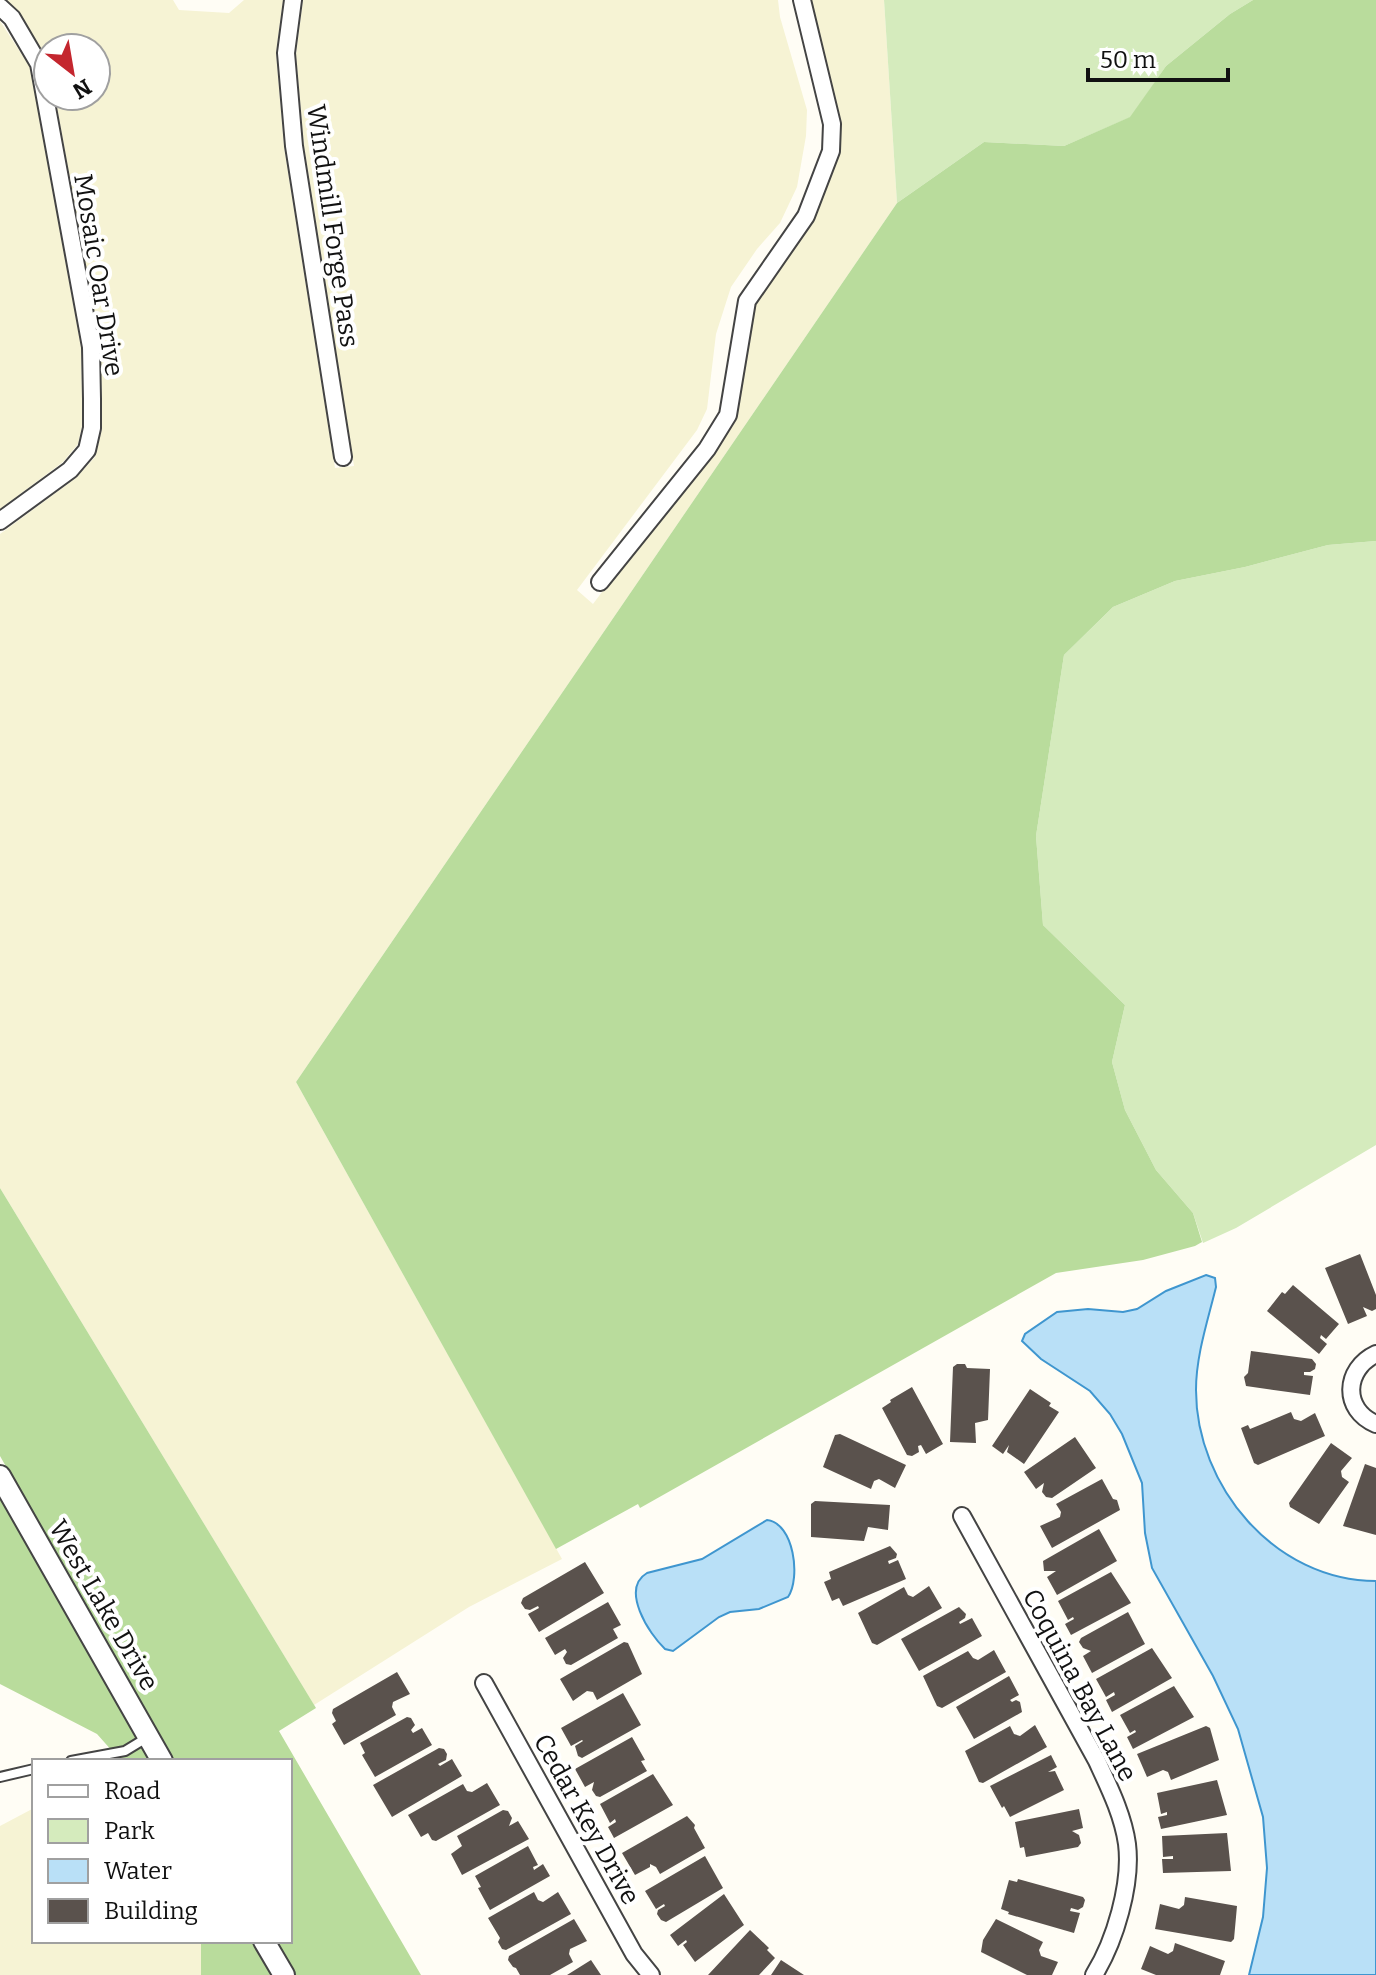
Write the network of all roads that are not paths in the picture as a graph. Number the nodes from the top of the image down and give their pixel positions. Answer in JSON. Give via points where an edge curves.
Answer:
{"nodes":[{"id":1,"x":293,"y":0,"type":"edge"},
{"id":2,"x":802,"y":0,"type":"edge"},
{"id":3,"x":0,"y":7,"type":"edge"},
{"id":4,"x":343,"y":457,"type":"dead end"},
{"id":5,"x":0,"y":521,"type":"edge"},
{"id":6,"x":600,"y":582,"type":"dead end"},
{"id":7,"x":1376,"y":1354,"type":"edge"},
{"id":8,"x":1376,"y":1424,"type":"edge"},
{"id":9,"x":0,"y":1476,"type":"edge"},
{"id":10,"x":962,"y":1516,"type":"dead end"},
{"id":11,"x":484,"y":1683,"type":"dead end"},
{"id":12,"x":149,"y":1737,"type":"junction"},
{"id":13,"x":82,"y":1759,"type":"edge"},
{"id":14,"x":161,"y":1759,"type":"edge"},
{"id":15,"x":32,"y":1769,"type":"edge"},
{"id":16,"x":0,"y":1777,"type":"edge"},
{"id":17,"x":265,"y":1943,"type":"edge"},
{"id":18,"x":284,"y":1975,"type":"edge"},
{"id":19,"x":651,"y":1975,"type":"edge"},
{"id":20,"x":1094,"y":1975,"type":"edge"}],
"edges":[{"from":1,"to":4,"type":"street","name":"Windmill Forge Pass","via":[[286,53],[294,146]]},
{"from":2,"to":6,"type":"street","via":[[832,124],[831,151],[806,216],[747,301],[728,415],[707,449]]},
{"from":3,"to":5,"type":"street","name":"Mosaic Oar Drive","via":[[39,64],[91,347],[92,399],[87,450],[70,470]]},
{"from":7,"to":8,"type":"street","via":[[1358,1366],[1350,1388],[1358,1412]]},
{"from":9,"to":12,"type":"street","name":"West Lake Drive"},
{"from":10,"to":20,"type":"street","name":"Coquina Bay Lane","via":[[1114,1798],[1127,1844],[1123,1900],[1108,1954]]},
{"from":11,"to":19,"type":"street","name":"Cedar Key Drive","via":[[634,1954]]},
{"from":12,"to":13,"type":"lane","via":[[125,1751]]},
{"from":12,"to":14,"type":"street","name":"West Lake Drive"},
{"from":15,"to":16,"type":"lane"},
{"from":17,"to":18,"type":"street"}]}
